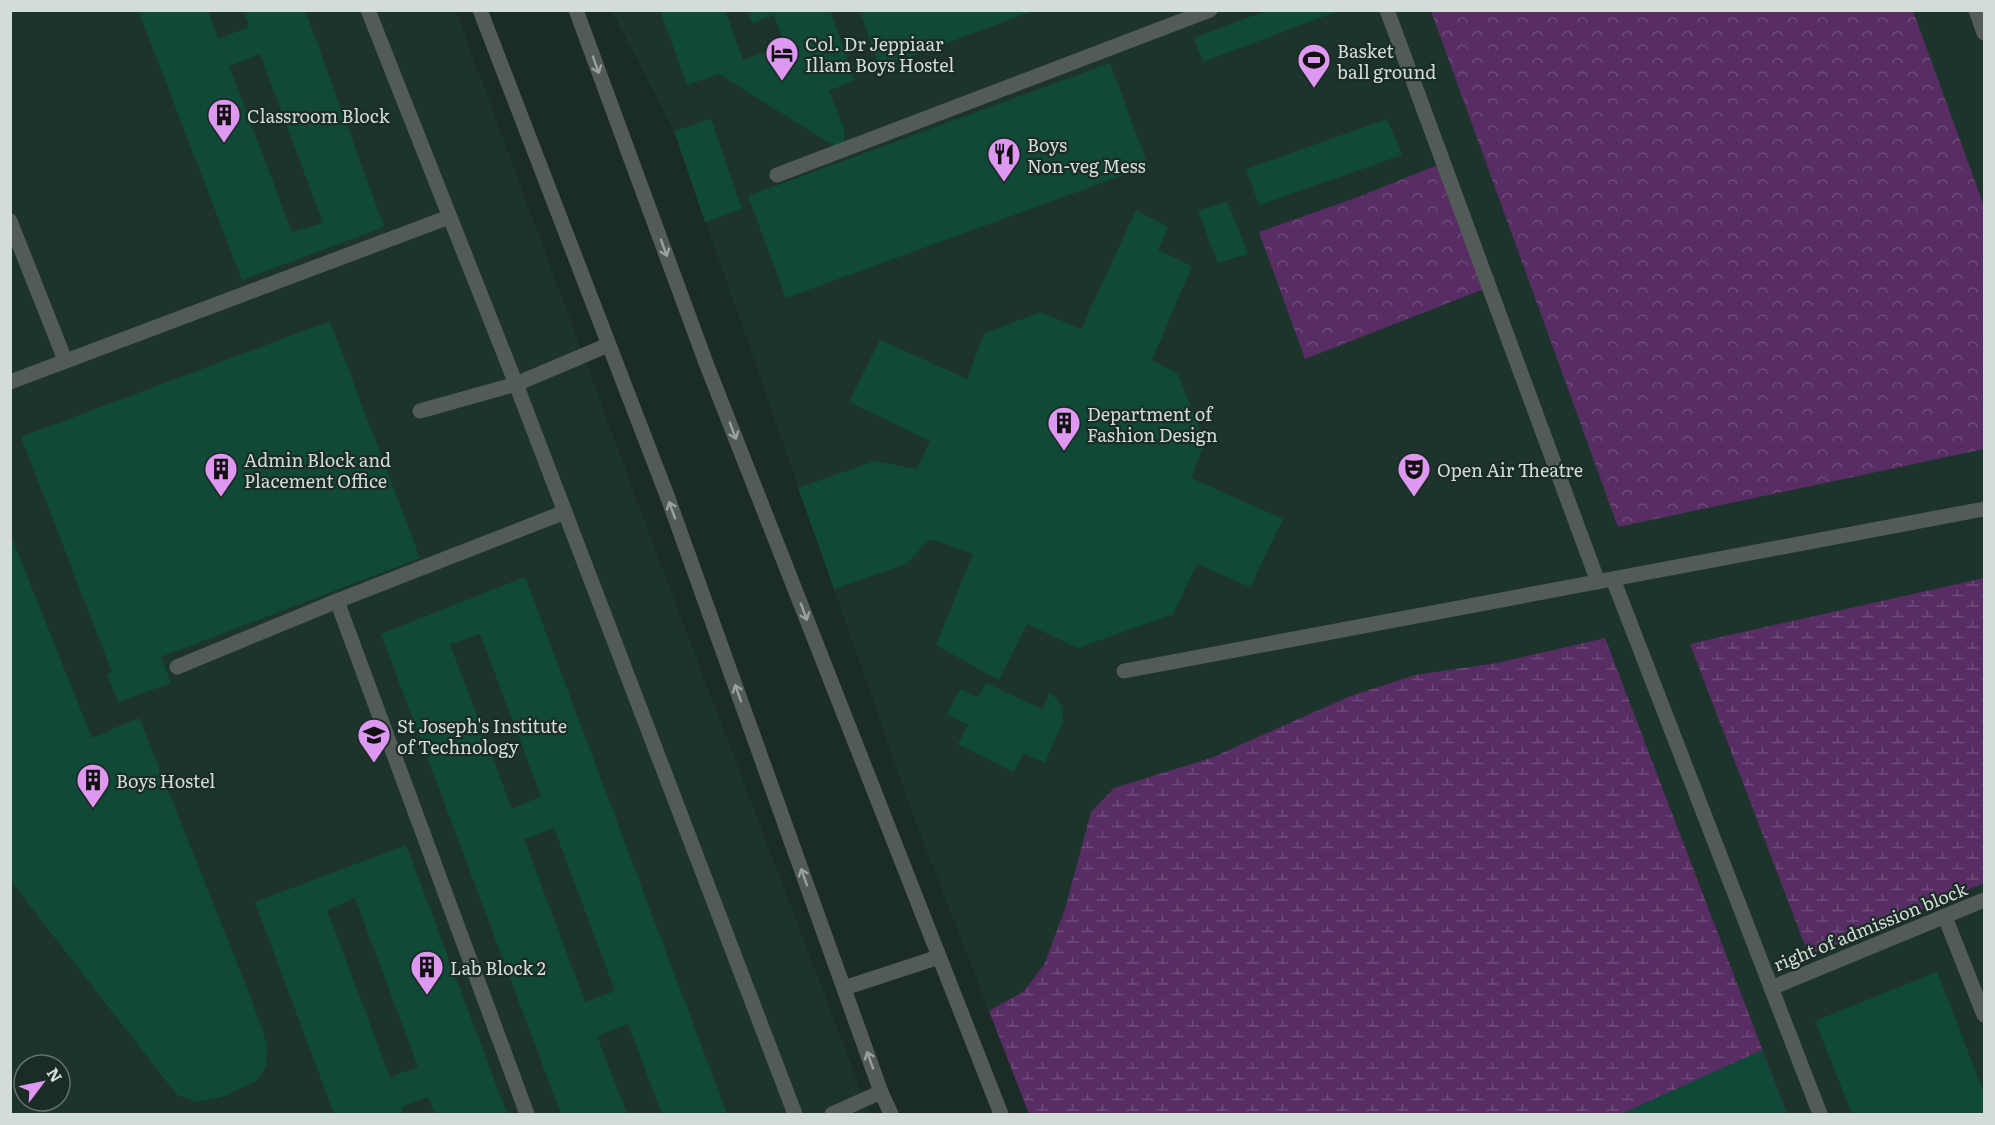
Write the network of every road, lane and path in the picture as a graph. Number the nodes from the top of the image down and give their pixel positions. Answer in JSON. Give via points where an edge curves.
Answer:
{"nodes":[{"id":1,"x":369,"y":10,"type":"edge"},
{"id":2,"x":480,"y":10,"type":"edge"},
{"id":3,"x":576,"y":10,"type":"edge"},
{"id":4,"x":1210,"y":10,"type":"edge"},
{"id":5,"x":1387,"y":10,"type":"edge"},
{"id":6,"x":1976,"y":10,"type":"edge"},
{"id":7,"x":1984,"y":33,"type":"edge"},
{"id":8,"x":777,"y":175,"type":"dead end"},
{"id":9,"x":449,"y":217,"type":"junction"},
{"id":10,"x":10,"y":221,"type":"edge"},
{"id":11,"x":608,"y":345,"type":"junction"},
{"id":12,"x":65,"y":360,"type":"junction"},
{"id":13,"x":10,"y":382,"type":"edge"},
{"id":14,"x":516,"y":384,"type":"junction"},
{"id":15,"x":420,"y":411,"type":"dead end"},
{"id":16,"x":1984,"y":509,"type":"edge"},
{"id":17,"x":565,"y":512,"type":"junction"},
{"id":18,"x":1605,"y":580,"type":"junction"},
{"id":19,"x":337,"y":601,"type":"junction"},
{"id":20,"x":177,"y":667,"type":"dead end"},
{"id":21,"x":1124,"y":671,"type":"dead end"},
{"id":22,"x":1984,"y":900,"type":"edge"},
{"id":23,"x":1945,"y":916,"type":"junction"},
{"id":24,"x":939,"y":957,"type":"junction"},
{"id":25,"x":844,"y":988,"type":"junction"},
{"id":26,"x":1771,"y":988,"type":"junction"},
{"id":27,"x":1984,"y":1015,"type":"edge"},
{"id":28,"x":881,"y":1092,"type":"junction"},
{"id":29,"x":527,"y":1114,"type":"edge"},
{"id":30,"x":795,"y":1114,"type":"edge"},
{"id":31,"x":832,"y":1114,"type":"edge"},
{"id":32,"x":891,"y":1114,"type":"edge"},
{"id":33,"x":1001,"y":1114,"type":"edge"},
{"id":34,"x":1820,"y":1114,"type":"edge"}],
"edges":[{"from":1,"to":9,"type":"lane"},
{"from":2,"to":11,"type":"lane"},
{"from":3,"to":24,"type":"lane","one_way":true,"via":[[710,374]]},
{"from":4,"to":8,"type":"lane"},
{"from":5,"to":18,"type":"lane"},
{"from":6,"to":7,"type":"lane"},
{"from":9,"to":12,"type":"lane"},
{"from":9,"to":14,"type":"lane"},
{"from":10,"to":12,"type":"lane"},
{"from":11,"to":14,"type":"lane"},
{"from":25,"to":11,"type":"lane","one_way":true,"via":[[668,498]]},
{"from":12,"to":13,"type":"lane"},
{"from":14,"to":15,"type":"lane"},
{"from":14,"to":17,"type":"lane"},
{"from":16,"to":18,"type":"lane"},
{"from":17,"to":19,"type":"lane"},
{"from":17,"to":30,"type":"lane"},
{"from":18,"to":21,"type":"lane"},
{"from":18,"to":26,"type":"lane"},
{"from":19,"to":20,"type":"lane"},
{"from":19,"to":29,"type":"lane"},
{"from":22,"to":23,"type":"lane","name":"right of admission block"},
{"from":23,"to":26,"type":"lane","name":"right of admission block"},
{"from":23,"to":27,"type":"lane"},
{"from":24,"to":25,"type":"lane"},
{"from":24,"to":33,"type":"lane"},
{"from":28,"to":25,"type":"lane","one_way":true},
{"from":26,"to":34,"type":"lane"},
{"from":28,"to":31,"type":"lane"},
{"from":28,"to":32,"type":"lane"}]}
